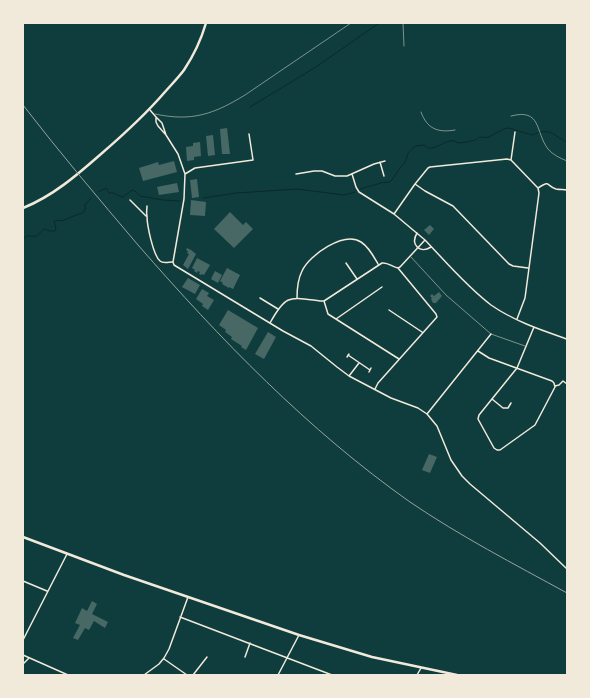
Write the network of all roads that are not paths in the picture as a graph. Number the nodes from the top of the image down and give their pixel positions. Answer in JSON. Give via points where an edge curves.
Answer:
{"nodes":[{"id":1,"x":206,"y":23,"type":"edge"},
{"id":2,"x":351,"y":23,"type":"edge"},
{"id":3,"x":403,"y":23,"type":"edge"},
{"id":4,"x":404,"y":46,"type":"dead end"},
{"id":5,"x":149,"y":109,"type":"junction"},
{"id":6,"x":421,"y":112,"type":"dead end"},
{"id":7,"x":153,"y":114,"type":"junction"},
{"id":8,"x":510,"y":116,"type":"dead end"},
{"id":9,"x":156,"y":118,"type":"junction"},
{"id":10,"x":455,"y":130,"type":"dead end"},
{"id":11,"x":515,"y":132,"type":"dead end"},
{"id":12,"x":249,"y":134,"type":"dead end"},
{"id":13,"x":166,"y":135,"type":"junction"},
{"id":14,"x":511,"y":160,"type":"junction"},
{"id":15,"x":384,"y":161,"type":"dead end"},
{"id":16,"x":567,"y":161,"type":"edge"},
{"id":17,"x":380,"y":162,"type":"junction"},
{"id":18,"x":186,"y":174,"type":"junction"},
{"id":19,"x":296,"y":174,"type":"dead end"},
{"id":20,"x":352,"y":174,"type":"junction"},
{"id":21,"x":384,"y":176,"type":"dead end"},
{"id":22,"x":415,"y":184,"type":"junction"},
{"id":23,"x":538,"y":188,"type":"junction"},
{"id":24,"x":567,"y":190,"type":"edge"},
{"id":25,"x":130,"y":200,"type":"dead end"},
{"id":26,"x":147,"y":206,"type":"dead end"},
{"id":27,"x":23,"y":208,"type":"edge"},
{"id":28,"x":394,"y":214,"type":"junction"},
{"id":29,"x":146,"y":216,"type":"junction"},
{"id":30,"x":417,"y":233,"type":"junction"},
{"id":31,"x":425,"y":240,"type":"junction"},
{"id":32,"x":432,"y":247,"type":"junction"},
{"id":33,"x":418,"y":248,"type":"junction"},
{"id":34,"x":410,"y":256,"type":"junction"},
{"id":35,"x":173,"y":262,"type":"junction"},
{"id":36,"x":346,"y":263,"type":"dead end"},
{"id":37,"x":378,"y":264,"type":"junction"},
{"id":38,"x":398,"y":268,"type":"junction"},
{"id":39,"x":529,"y":268,"type":"junction"},
{"id":40,"x":357,"y":279,"type":"junction"},
{"id":41,"x":382,"y":287,"type":"dead end"},
{"id":42,"x":260,"y":298,"type":"dead end"},
{"id":43,"x":297,"y":298,"type":"junction"},
{"id":44,"x":324,"y":300,"type":"junction"},
{"id":45,"x":278,"y":309,"type":"junction"},
{"id":46,"x":389,"y":310,"type":"dead end"},
{"id":47,"x":336,"y":319,"type":"junction"},
{"id":48,"x":518,"y":319,"type":"junction"},
{"id":49,"x":270,"y":323,"type":"junction"},
{"id":50,"x":534,"y":327,"type":"junction"},
{"id":51,"x":423,"y":332,"type":"junction"},
{"id":52,"x":491,"y":334,"type":"junction"},
{"id":53,"x":567,"y":339,"type":"edge"},
{"id":54,"x":526,"y":347,"type":"junction"},
{"id":55,"x":478,"y":350,"type":"junction"},
{"id":56,"x":348,"y":355,"type":"dead end"},
{"id":57,"x":399,"y":360,"type":"junction"},
{"id":58,"x":359,"y":362,"type":"junction"},
{"id":59,"x":517,"y":368,"type":"junction"},
{"id":60,"x":370,"y":370,"type":"dead end"},
{"id":61,"x":349,"y":376,"type":"junction"},
{"id":62,"x":567,"y":384,"type":"edge"},
{"id":63,"x":555,"y":386,"type":"junction"},
{"id":64,"x":374,"y":389,"type":"junction"},
{"id":65,"x":492,"y":399,"type":"junction"},
{"id":66,"x":511,"y":403,"type":"dead end"},
{"id":67,"x":427,"y":414,"type":"junction"},
{"id":68,"x":23,"y":537,"type":"edge"},
{"id":69,"x":67,"y":554,"type":"junction"},
{"id":70,"x":567,"y":569,"type":"edge"},
{"id":71,"x":23,"y":581,"type":"edge"},
{"id":72,"x":48,"y":591,"type":"junction"},
{"id":73,"x":188,"y":597,"type":"junction"},
{"id":74,"x":180,"y":617,"type":"junction"},
{"id":75,"x":299,"y":635,"type":"junction"},
{"id":76,"x":23,"y":640,"type":"edge"},
{"id":77,"x":250,"y":643,"type":"junction"},
{"id":78,"x":23,"y":655,"type":"edge"},
{"id":79,"x":207,"y":657,"type":"dead end"},
{"id":80,"x":245,"y":657,"type":"dead end"},
{"id":81,"x":29,"y":658,"type":"junction"},
{"id":82,"x":164,"y":658,"type":"junction"},
{"id":83,"x":287,"y":658,"type":"junction"},
{"id":84,"x":23,"y":664,"type":"edge"},
{"id":85,"x":421,"y":668,"type":"junction"},
{"id":86,"x":68,"y":675,"type":"edge"},
{"id":87,"x":144,"y":675,"type":"edge"},
{"id":88,"x":187,"y":675,"type":"edge"},
{"id":89,"x":193,"y":675,"type":"edge"},
{"id":90,"x":278,"y":675,"type":"edge"},
{"id":91,"x":332,"y":675,"type":"edge"},
{"id":92,"x":417,"y":675,"type":"edge"},
{"id":93,"x":457,"y":675,"type":"edge"}],
"edges":[{"from":1,"to":5,"type":"highway","via":[[197,47],[184,70]]},
{"from":2,"to":7,"type":"lane","via":[[251,92],[212,113],[193,117]]},
{"from":3,"to":4,"type":"lane"},
{"from":5,"to":7,"type":"street"},
{"from":5,"to":27,"type":"highway","via":[[125,133],[48,196]]},
{"from":6,"to":10,"type":"lane","via":[[434,129]]},
{"from":7,"to":9,"type":"street"},
{"from":8,"to":16,"type":"lane","via":[[519,115],[534,120],[548,148]]},
{"from":9,"to":13,"type":"street","via":[[156,122]]},
{"from":9,"to":13,"type":"street","via":[[162,123]]},
{"from":11,"to":14,"type":"street"},
{"from":12,"to":18,"type":"street","via":[[253,160],[195,168]]},
{"from":13,"to":18,"type":"street","via":[[178,154]]},
{"from":14,"to":22,"type":"street","via":[[507,158],[430,167]]},
{"from":14,"to":23,"type":"street"},
{"from":15,"to":17,"type":"street"},
{"from":17,"to":20,"type":"street"},
{"from":17,"to":21,"type":"street"},
{"from":18,"to":35,"type":"street"},
{"from":19,"to":20,"type":"street","via":[[314,171],[340,176]]},
{"from":20,"to":28,"type":"street","via":[[359,192]]},
{"from":22,"to":28,"type":"street"},
{"from":22,"to":39,"type":"street","via":[[453,206],[509,264]]},
{"from":23,"to":24,"type":"street","via":[[546,183],[557,189]]},
{"from":23,"to":39,"type":"street"},
{"from":25,"to":29,"type":"street"},
{"from":26,"to":29,"type":"street"},
{"from":28,"to":30,"type":"street"},
{"from":29,"to":35,"type":"street","via":[[156,255],[160,261]]},
{"from":30,"to":31,"type":"street"},
{"from":30,"to":33,"type":"street","via":[[414,240]]},
{"from":31,"to":32,"type":"street"},
{"from":31,"to":33,"type":"street"},
{"from":32,"to":33,"type":"street","via":[[427,250]]},
{"from":32,"to":48,"type":"street","via":[[479,296]]},
{"from":33,"to":34,"type":"street"},
{"from":34,"to":38,"type":"street"},
{"from":34,"to":52,"type":"lane","via":[[446,295]]},
{"from":35,"to":49,"type":"street","via":[[174,266]]},
{"from":36,"to":40,"type":"street"},
{"from":37,"to":38,"type":"street","via":[[385,262]]},
{"from":37,"to":40,"type":"street"},
{"from":37,"to":43,"type":"street","via":[[359,241],[343,241],[325,247],[301,272]]},
{"from":38,"to":51,"type":"street","via":[[436,314],[436,319]]},
{"from":39,"to":48,"type":"street","via":[[525,298]]},
{"from":40,"to":44,"type":"street"},
{"from":41,"to":47,"type":"street"},
{"from":42,"to":45,"type":"street"},
{"from":43,"to":44,"type":"street"},
{"from":43,"to":45,"type":"street","via":[[283,303]]},
{"from":44,"to":47,"type":"street","via":[[327,312]]},
{"from":45,"to":49,"type":"street"},
{"from":46,"to":51,"type":"street"},
{"from":47,"to":57,"type":"street"},
{"from":48,"to":50,"type":"street"},
{"from":49,"to":61,"type":"street","via":[[310,346]]},
{"from":50,"to":53,"type":"street"},
{"from":50,"to":54,"type":"street"},
{"from":51,"to":57,"type":"street"},
{"from":52,"to":54,"type":"lane"},
{"from":52,"to":55,"type":"street"},
{"from":54,"to":59,"type":"street"},
{"from":55,"to":59,"type":"street","via":[[489,358]]},
{"from":55,"to":67,"type":"street"},
{"from":56,"to":58,"type":"street"},
{"from":57,"to":64,"type":"street"},
{"from":58,"to":60,"type":"street"},
{"from":58,"to":61,"type":"street"},
{"from":59,"to":63,"type":"street","via":[[552,381]]},
{"from":59,"to":65,"type":"street"},
{"from":61,"to":64,"type":"street"},
{"from":62,"to":63,"type":"street","via":[[563,381]]},
{"from":63,"to":65,"type":"street","via":[[535,425],[500,450],[494,448],[478,419]]},
{"from":64,"to":67,"type":"street"},
{"from":65,"to":66,"type":"street","via":[[503,408],[508,408]]},
{"from":67,"to":70,"type":"street","via":[[437,426],[451,460],[462,476]]},
{"from":68,"to":69,"type":"highway"},
{"from":69,"to":72,"type":"street"},
{"from":69,"to":73,"type":"highway"},
{"from":71,"to":72,"type":"street"},
{"from":72,"to":76,"type":"street"},
{"from":73,"to":74,"type":"street"},
{"from":73,"to":75,"type":"highway"},
{"from":74,"to":77,"type":"street"},
{"from":74,"to":82,"type":"street"},
{"from":75,"to":83,"type":"street"},
{"from":75,"to":85,"type":"highway","via":[[372,657]]},
{"from":77,"to":80,"type":"street"},
{"from":77,"to":83,"type":"street"},
{"from":78,"to":81,"type":"street"},
{"from":79,"to":89,"type":"street"},
{"from":81,"to":84,"type":"street"},
{"from":81,"to":86,"type":"street"},
{"from":82,"to":87,"type":"street"},
{"from":82,"to":88,"type":"street"},
{"from":83,"to":90,"type":"street"},
{"from":83,"to":91,"type":"street"},
{"from":85,"to":92,"type":"street"},
{"from":85,"to":93,"type":"highway"}]}
